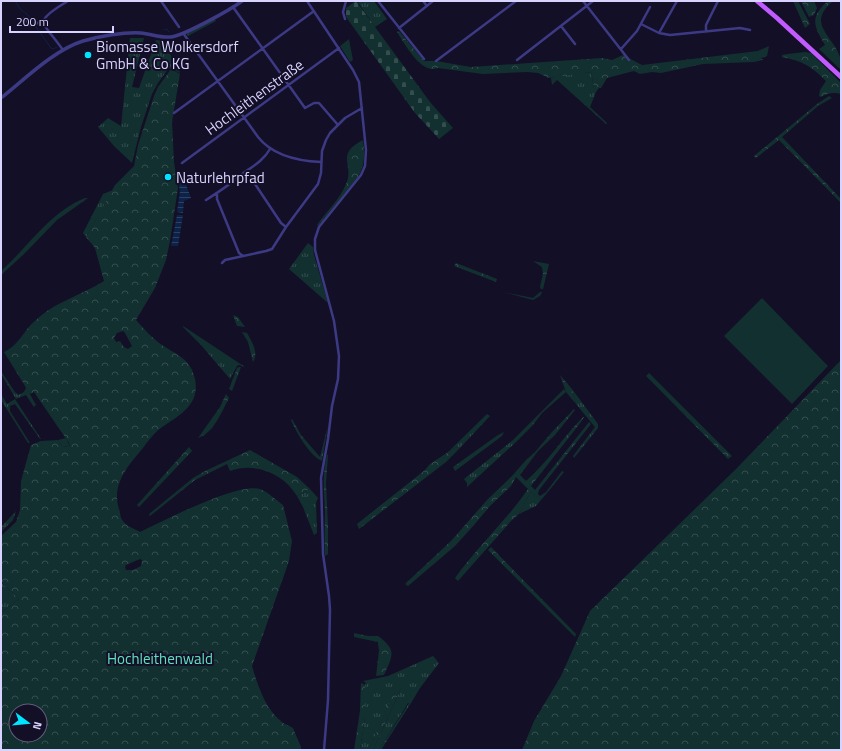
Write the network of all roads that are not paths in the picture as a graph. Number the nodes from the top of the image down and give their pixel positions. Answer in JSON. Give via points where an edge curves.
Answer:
{"nodes":[{"id":1,"x":68,"y":1,"type":"edge"},
{"id":2,"x":161,"y":1,"type":"edge"},
{"id":3,"x":242,"y":1,"type":"edge"},
{"id":4,"x":308,"y":1,"type":"edge"},
{"id":5,"x":346,"y":1,"type":"edge"},
{"id":6,"x":378,"y":1,"type":"edge"},
{"id":7,"x":423,"y":1,"type":"edge"},
{"id":8,"x":434,"y":1,"type":"edge"},
{"id":9,"x":516,"y":1,"type":"edge"},
{"id":10,"x":583,"y":1,"type":"edge"},
{"id":11,"x":593,"y":1,"type":"edge"},
{"id":12,"x":677,"y":1,"type":"edge"},
{"id":13,"x":718,"y":1,"type":"edge"},
{"id":14,"x":757,"y":1,"type":"edge"},
{"id":15,"x":427,"y":6,"type":"junction"},
{"id":16,"x":587,"y":6,"type":"junction"},
{"id":17,"x":650,"y":7,"type":"dead end"},
{"id":18,"x":233,"y":8,"type":"junction"},
{"id":19,"x":314,"y":11,"type":"junction"},
{"id":20,"x":24,"y":18,"type":"dead end"},
{"id":21,"x":345,"y":18,"type":"dead end"},
{"id":22,"x":44,"y":20,"type":"junction"},
{"id":23,"x":641,"y":24,"type":"junction"},
{"id":24,"x":561,"y":26,"type":"junction"},
{"id":25,"x":179,"y":28,"type":"dead end"},
{"id":26,"x":400,"y":28,"type":"junction"},
{"id":27,"x":750,"y":30,"type":"dead end"},
{"id":28,"x":706,"y":32,"type":"junction"},
{"id":29,"x":183,"y":33,"type":"junction"},
{"id":30,"x":659,"y":33,"type":"junction"},
{"id":31,"x":575,"y":44,"type":"dead end"},
{"id":32,"x":262,"y":48,"type":"junction"},
{"id":33,"x":339,"y":48,"type":"junction"},
{"id":34,"x":621,"y":49,"type":"junction"},
{"id":35,"x":63,"y":50,"type":"junction"},
{"id":36,"x":424,"y":59,"type":"dead end"},
{"id":37,"x":517,"y":60,"type":"dead end"},
{"id":38,"x":629,"y":60,"type":"dead end"},
{"id":39,"x":436,"y":61,"type":"dead end"},
{"id":40,"x":841,"y":77,"type":"edge"},
{"id":41,"x":218,"y":81,"type":"junction"},
{"id":42,"x":289,"y":86,"type":"junction"},
{"id":43,"x":1,"y":98,"type":"edge"},
{"id":44,"x":362,"y":108,"type":"junction"},
{"id":45,"x":174,"y":112,"type":"dead end"},
{"id":46,"x":245,"y":118,"type":"junction"},
{"id":47,"x":338,"y":125,"type":"junction"},
{"id":48,"x":270,"y":149,"type":"junction"},
{"id":49,"x":321,"y":162,"type":"junction"},
{"id":50,"x":182,"y":163,"type":"dead end"},
{"id":51,"x":247,"y":172,"type":"junction"},
{"id":52,"x":217,"y":193,"type":"junction"},
{"id":53,"x":206,"y":200,"type":"dead end"},
{"id":54,"x":286,"y":227,"type":"junction"},
{"id":55,"x":243,"y":256,"type":"junction"},
{"id":56,"x":222,"y":262,"type":"dead end"},
{"id":57,"x":324,"y":750,"type":"edge"}],
"edges":[{"from":1,"to":22,"type":"street","via":[[47,14]]},
{"from":2,"to":25,"type":"street"},
{"from":3,"to":18,"type":"street"},
{"from":4,"to":19,"type":"street"},
{"from":5,"to":21,"type":"street","via":[[343,12]]},
{"from":6,"to":26,"type":"street"},
{"from":7,"to":15,"type":"street"},
{"from":8,"to":15,"type":"street"},
{"from":9,"to":39,"type":"street"},
{"from":10,"to":16,"type":"street"},
{"from":11,"to":16,"type":"street"},
{"from":12,"to":30,"type":"street"},
{"from":13,"to":28,"type":"street","via":[[706,25]]},
{"from":14,"to":40,"type":"main road"},
{"from":15,"to":26,"type":"street"},
{"from":16,"to":24,"type":"street"},
{"from":16,"to":34,"type":"street"},
{"from":17,"to":23,"type":"street"},
{"from":18,"to":29,"type":"street"},
{"from":18,"to":32,"type":"street"},
{"from":19,"to":32,"type":"street"},
{"from":19,"to":33,"type":"street"},
{"from":20,"to":22,"type":"street","via":[[31,26]]},
{"from":22,"to":35,"type":"street","via":[[45,27]]},
{"from":23,"to":30,"type":"street"},
{"from":23,"to":34,"type":"street"},
{"from":24,"to":31,"type":"street"},
{"from":24,"to":37,"type":"street"},
{"from":26,"to":36,"type":"street"},
{"from":27,"to":28,"type":"street","via":[[740,28]]},
{"from":28,"to":30,"type":"street","via":[[670,35]]},
{"from":29,"to":35,"type":"street","via":[[165,37],[141,33],[104,36],[82,41]]},
{"from":29,"to":41,"type":"street"},
{"from":32,"to":41,"type":"street"},
{"from":32,"to":42,"type":"street"},
{"from":33,"to":42,"type":"street","name":"Hochleithenstraße"},
{"from":33,"to":44,"type":"street","via":[[358,80]]},
{"from":34,"to":38,"type":"street"},
{"from":35,"to":43,"type":"street"},
{"from":41,"to":45,"type":"street"},
{"from":41,"to":46,"type":"street"},
{"from":42,"to":46,"type":"street","name":"Hochleithenstraße"},
{"from":42,"to":47,"type":"street","via":[[305,108],[320,103]]},
{"from":44,"to":47,"type":"street"},
{"from":44,"to":57,"type":"street","via":[[366,166],[319,227],[314,244],[334,321],[339,356],[338,379],[321,478],[323,554],[330,610]]},
{"from":46,"to":48,"type":"street"},
{"from":46,"to":50,"type":"street","name":"Hochleithenstraße"},
{"from":47,"to":49,"type":"street","via":[[326,140]]},
{"from":48,"to":49,"type":"street","via":[[292,158]]},
{"from":48,"to":51,"type":"street","via":[[261,161]]},
{"from":49,"to":54,"type":"street","via":[[318,184]]},
{"from":51,"to":52,"type":"street"},
{"from":51,"to":54,"type":"street"},
{"from":52,"to":53,"type":"street"},
{"from":52,"to":55,"type":"street","via":[[217,199],[237,248]]},
{"from":54,"to":55,"type":"street","via":[[271,250]]},
{"from":55,"to":56,"type":"street"}]}
